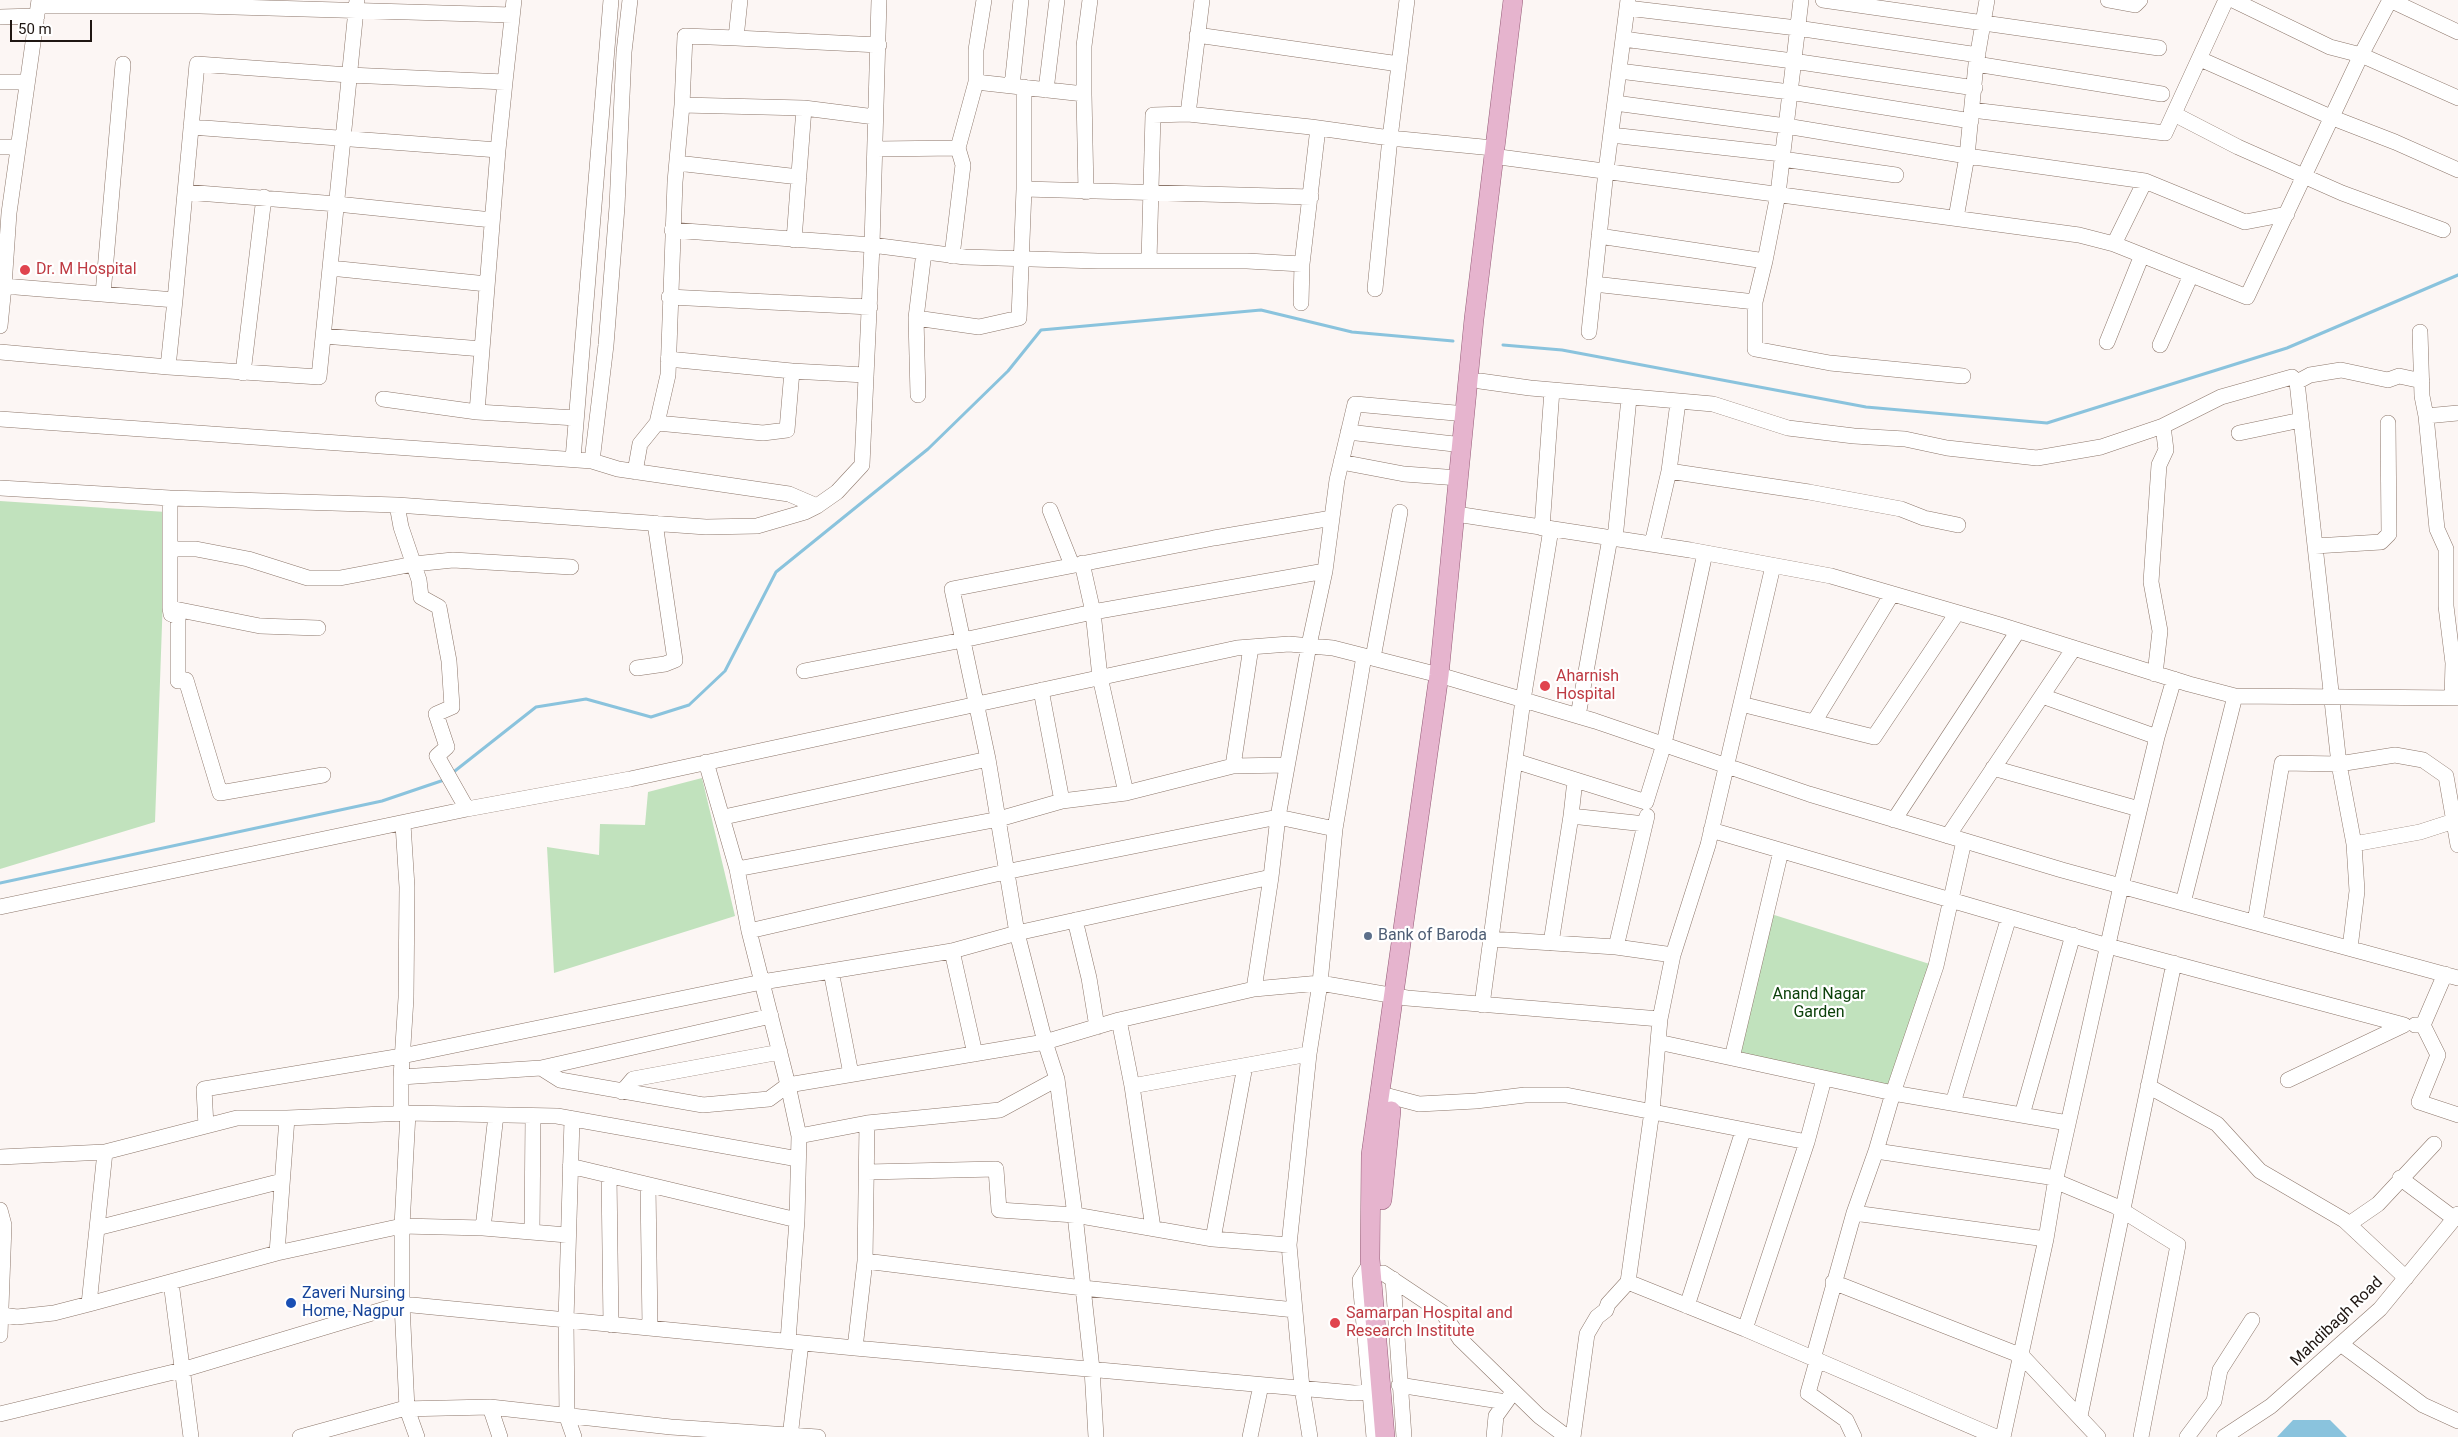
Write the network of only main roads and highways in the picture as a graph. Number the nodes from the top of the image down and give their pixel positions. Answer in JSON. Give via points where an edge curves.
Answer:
{"nodes":[{"id":1,"x":1513,"y":0,"type":"edge"},
{"id":2,"x":1523,"y":0,"type":"edge"},
{"id":3,"x":1496,"y":154,"type":"junction"},
{"id":4,"x":1478,"y":339,"type":"junction"},
{"id":5,"x":1460,"y":515,"type":"junction"},
{"id":6,"x":1380,"y":1279,"type":"junction"},
{"id":7,"x":1385,"y":1437,"type":"edge"},
{"id":8,"x":1398,"y":1437,"type":"edge"}],
"edges":[{"from":1,"to":3,"type":"main road"},
{"from":2,"to":3,"type":"main road"},
{"from":3,"to":4,"type":"main road"},
{"from":4,"to":5,"type":"main road","via":[[1459,478]]},
{"from":4,"to":5,"type":"main road","via":[[1480,381]]},
{"from":5,"to":6,"type":"main road","via":[[1444,676],[1387,1096],[1371,1155]]},
{"from":6,"to":7,"type":"main road"},
{"from":6,"to":8,"type":"main road"}]}
